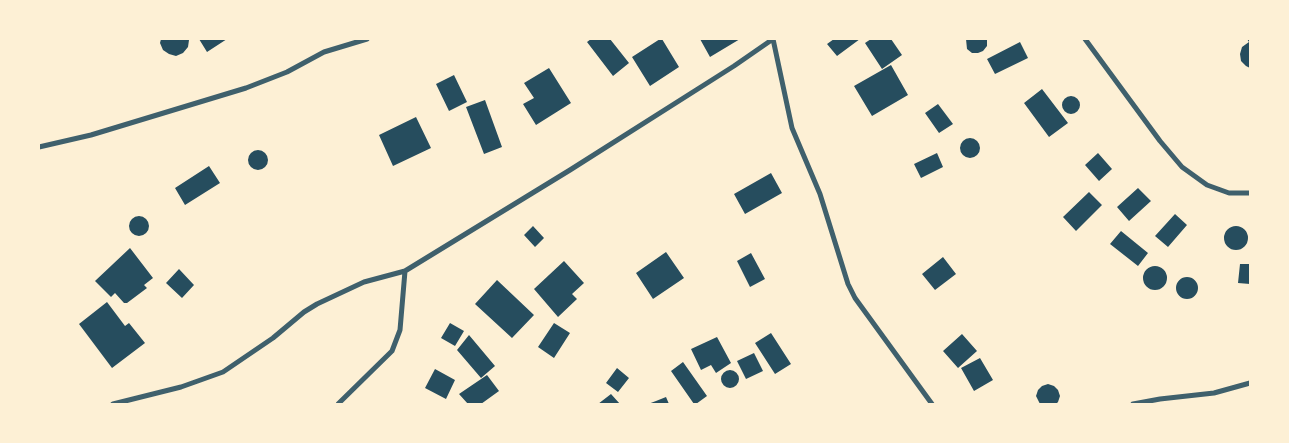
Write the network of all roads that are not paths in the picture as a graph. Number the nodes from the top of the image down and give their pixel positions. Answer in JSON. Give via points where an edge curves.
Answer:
{"nodes":[{"id":1,"x":367,"y":39,"type":"edge"},
{"id":2,"x":773,"y":39,"type":"edge"},
{"id":3,"x":1085,"y":39,"type":"edge"},
{"id":4,"x":39,"y":147,"type":"edge"},
{"id":5,"x":1250,"y":193,"type":"edge"},
{"id":6,"x":405,"y":271,"type":"junction"},
{"id":7,"x":1250,"y":383,"type":"edge"},
{"id":8,"x":114,"y":404,"type":"edge"},
{"id":9,"x":338,"y":404,"type":"edge"},
{"id":10,"x":932,"y":404,"type":"edge"},
{"id":11,"x":1133,"y":404,"type":"edge"}],
"edges":[{"from":1,"to":4,"type":"street","via":[[324,52],[287,72],[246,88],[91,135]]},
{"from":2,"to":6,"type":"street","via":[[578,165]]},
{"from":2,"to":10,"type":"street","via":[[792,128],[820,194],[848,284]]},
{"from":3,"to":5,"type":"street","via":[[1182,167],[1207,185],[1229,193]]},
{"from":6,"to":8,"type":"street","via":[[364,282],[317,304],[223,372],[181,387]]},
{"from":6,"to":9,"type":"street","via":[[400,330],[392,352]]},
{"from":7,"to":11,"type":"street","via":[[1214,393]]}]}
